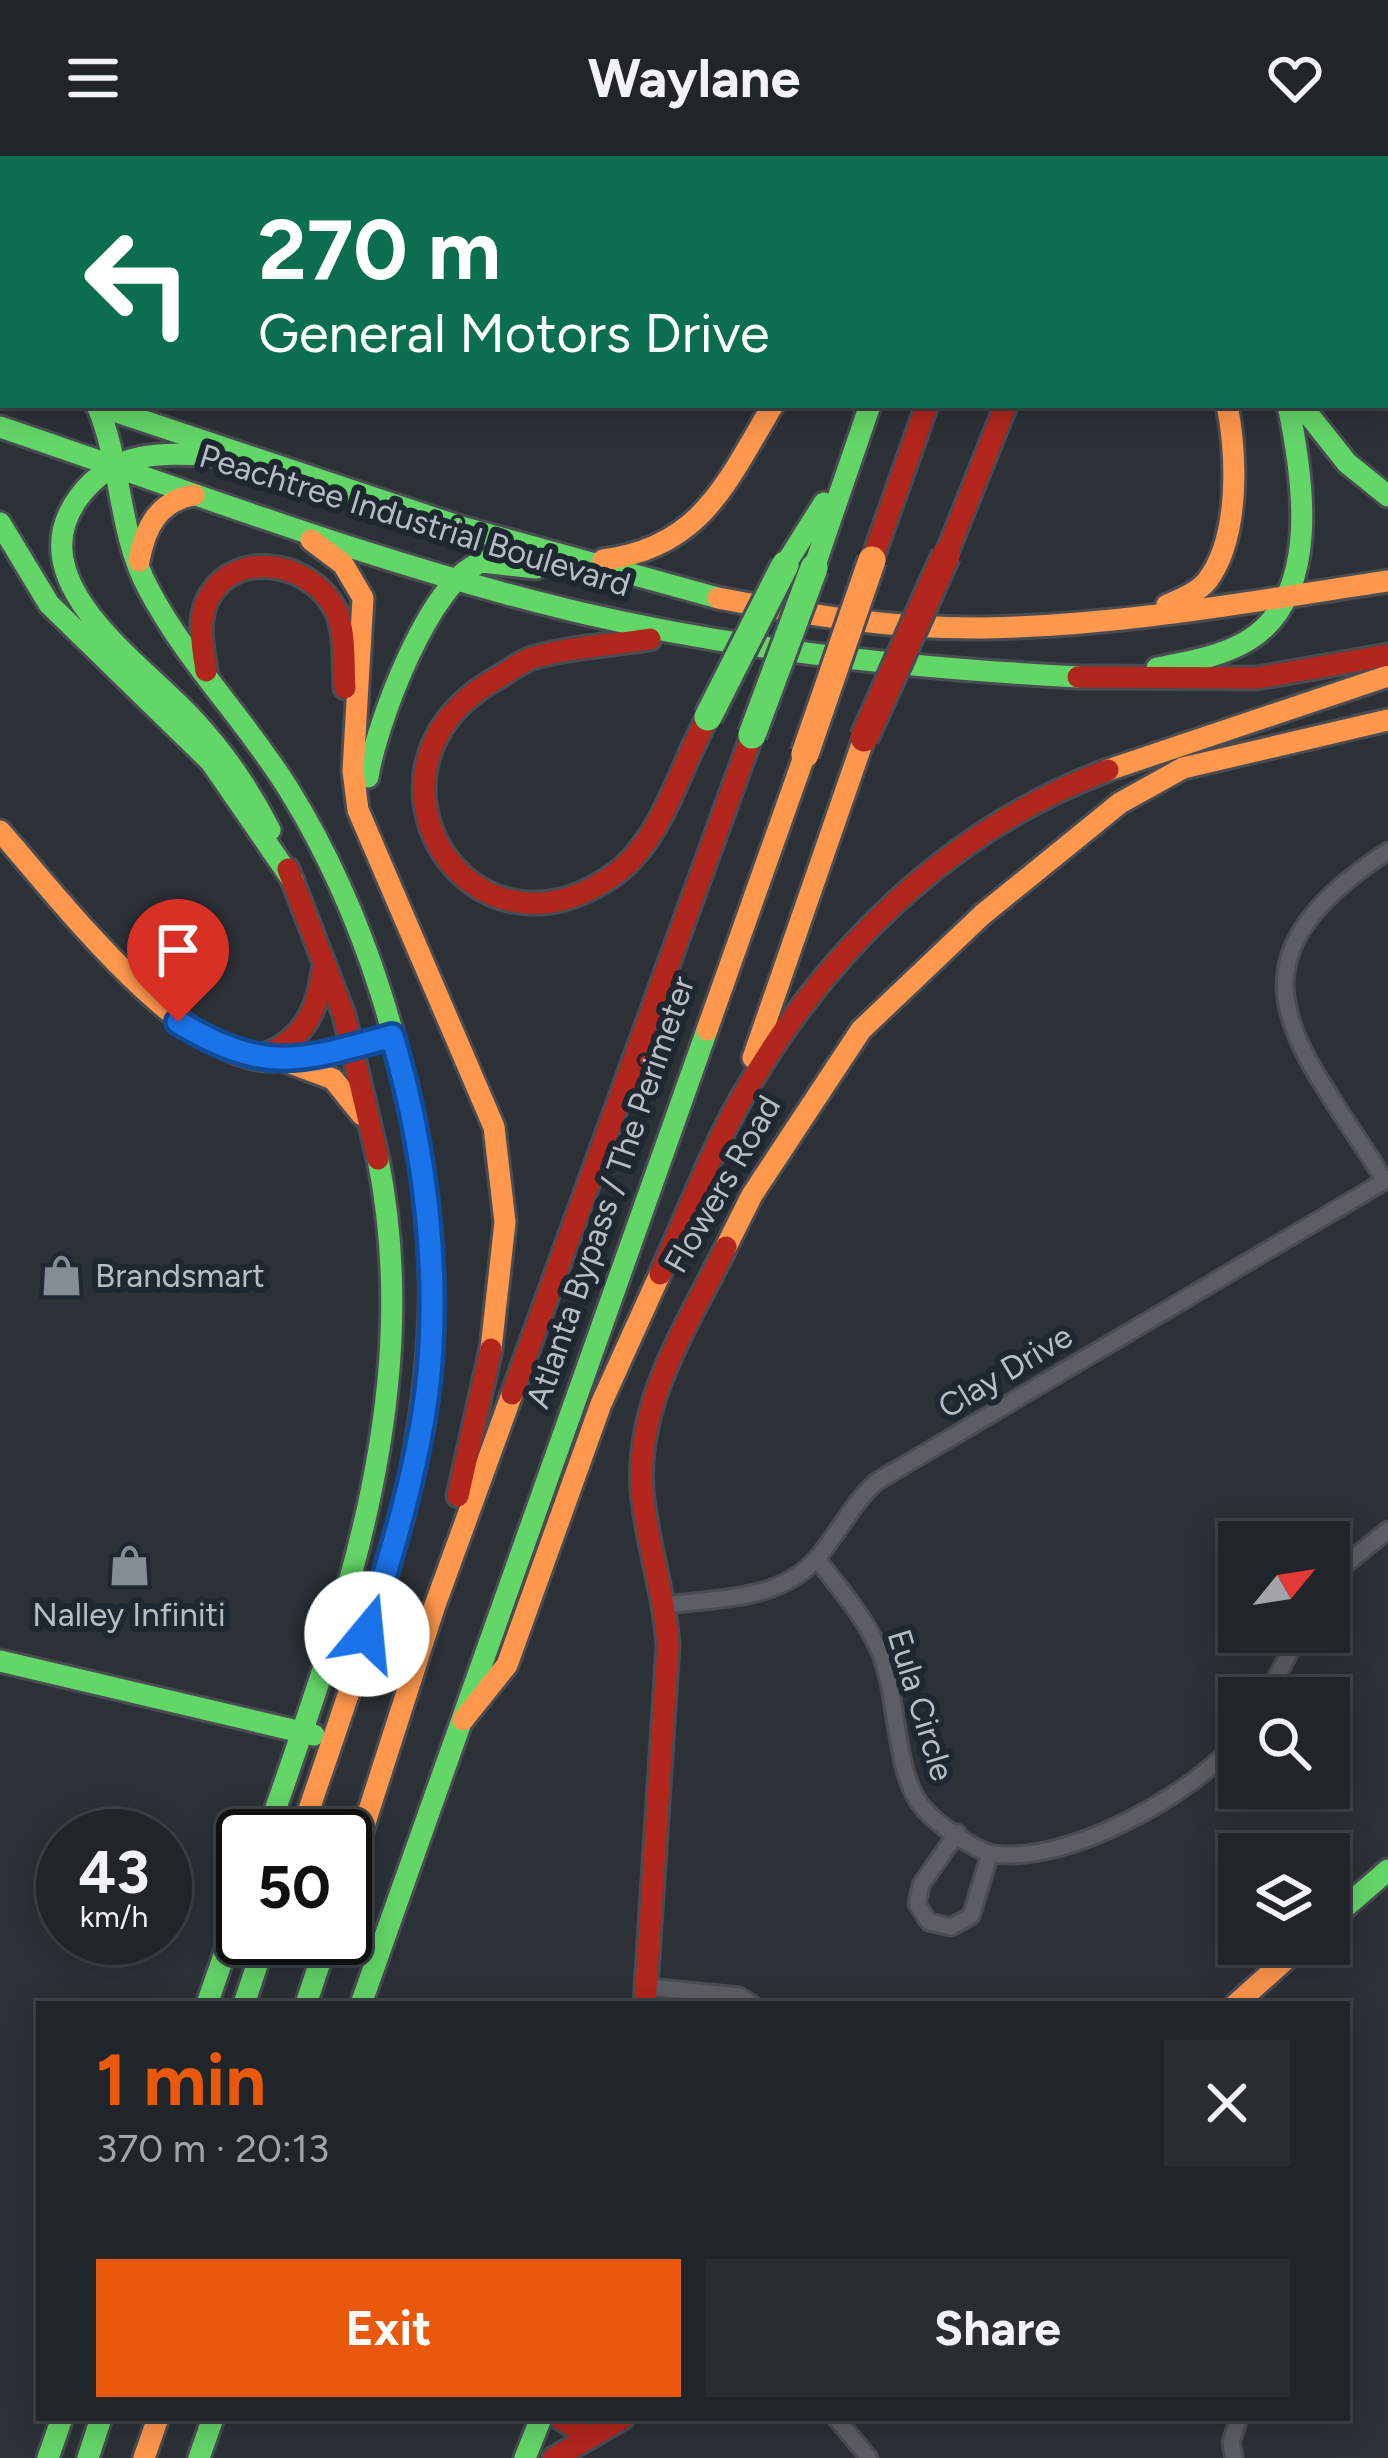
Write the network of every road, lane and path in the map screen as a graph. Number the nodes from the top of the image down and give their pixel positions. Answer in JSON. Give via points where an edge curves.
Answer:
{"nodes":[{"id":1,"x":98,"y":408,"type":"edge"},
{"id":2,"x":105,"y":408,"type":"edge"},
{"id":3,"x":771,"y":408,"type":"edge"},
{"id":4,"x":869,"y":408,"type":"edge"},
{"id":5,"x":926,"y":408,"type":"edge"},
{"id":6,"x":1005,"y":408,"type":"edge"},
{"id":7,"x":1227,"y":408,"type":"edge"},
{"id":8,"x":1288,"y":408,"type":"edge"},
{"id":9,"x":1302,"y":408,"type":"edge"},
{"id":10,"x":0,"y":427,"type":"edge"},
{"id":11,"x":232,"y":457,"type":"junction"},
{"id":12,"x":852,"y":458,"type":"junction"},
{"id":13,"x":120,"y":465,"type":"junction"},
{"id":14,"x":202,"y":495,"type":"junction"},
{"id":15,"x":1388,"y":496,"type":"edge"},
{"id":16,"x":275,"y":518,"type":"junction"},
{"id":17,"x":0,"y":523,"type":"edge"},
{"id":18,"x":573,"y":561,"type":"junction"},
{"id":19,"x":138,"y":568,"type":"junction"},
{"id":20,"x":456,"y":577,"type":"junction"},
{"id":21,"x":1388,"y":581,"type":"edge"},
{"id":22,"x":1292,"y":595,"type":"junction"},
{"id":23,"x":736,"y":605,"type":"junction"},
{"id":24,"x":1133,"y":619,"type":"junction"},
{"id":25,"x":696,"y":638,"type":"junction"},
{"id":26,"x":1388,"y":655,"type":"edge"},
{"id":27,"x":206,"y":671,"type":"junction"},
{"id":28,"x":1388,"y":676,"type":"edge"},
{"id":29,"x":1097,"y":679,"type":"junction"},
{"id":30,"x":1388,"y":720,"type":"edge"},
{"id":31,"x":353,"y":771,"type":"junction"},
{"id":32,"x":0,"y":831,"type":"edge"},
{"id":33,"x":1388,"y":851,"type":"edge"},
{"id":34,"x":293,"y":880,"type":"junction"},
{"id":35,"x":390,"y":889,"type":"junction"},
{"id":36,"x":324,"y":957,"type":"junction"},
{"id":37,"x":392,"y":1036,"type":"junction"},
{"id":38,"x":355,"y":1046,"type":"junction"},
{"id":39,"x":262,"y":1060,"type":"junction"},
{"id":40,"x":737,"y":1104,"type":"junction"},
{"id":41,"x":374,"y":1136,"type":"junction"},
{"id":42,"x":1386,"y":1180,"type":"edge"},
{"id":43,"x":1388,"y":1530,"type":"edge"},
{"id":44,"x":817,"y":1559,"type":"junction"},
{"id":45,"x":1350,"y":1561,"type":"edge"},
{"id":46,"x":666,"y":1605,"type":"junction"},
{"id":47,"x":434,"y":1608,"type":"junction"},
{"id":48,"x":0,"y":1661,"type":"edge"},
{"id":49,"x":463,"y":1720,"type":"junction"},
{"id":50,"x":302,"y":1731,"type":"junction"},
{"id":51,"x":331,"y":1741,"type":"junction"},
{"id":52,"x":1218,"y":1758,"type":"edge"},
{"id":53,"x":275,"y":1809,"type":"edge"},
{"id":54,"x":308,"y":1809,"type":"edge"},
{"id":55,"x":369,"y":1809,"type":"edge"},
{"id":56,"x":957,"y":1833,"type":"junction"},
{"id":57,"x":991,"y":1854,"type":"junction"},
{"id":58,"x":1388,"y":1870,"type":"edge"},
{"id":59,"x":1350,"y":1903,"type":"edge"},
{"id":60,"x":221,"y":1965,"type":"edge"},
{"id":61,"x":257,"y":1965,"type":"edge"},
{"id":62,"x":319,"y":1965,"type":"edge"},
{"id":63,"x":1280,"y":1965,"type":"edge"},
{"id":64,"x":646,"y":1996,"type":"edge"},
{"id":65,"x":208,"y":2001,"type":"edge"},
{"id":66,"x":245,"y":2001,"type":"edge"},
{"id":67,"x":307,"y":2001,"type":"edge"},
{"id":68,"x":362,"y":2001,"type":"edge"},
{"id":69,"x":747,"y":2001,"type":"edge"},
{"id":70,"x":1239,"y":2001,"type":"edge"},
{"id":71,"x":61,"y":2421,"type":"edge"},
{"id":72,"x":100,"y":2421,"type":"edge"},
{"id":73,"x":157,"y":2421,"type":"edge"},
{"id":74,"x":212,"y":2421,"type":"edge"},
{"id":75,"x":540,"y":2421,"type":"edge"},
{"id":76,"x":565,"y":2421,"type":"edge"},
{"id":77,"x":618,"y":2421,"type":"edge"},
{"id":78,"x":838,"y":2421,"type":"edge"},
{"id":79,"x":1238,"y":2421,"type":"edge"},
{"id":80,"x":590,"y":2437,"type":"junction"},
{"id":81,"x":48,"y":2458,"type":"edge"},
{"id":82,"x":88,"y":2458,"type":"edge"},
{"id":83,"x":143,"y":2458,"type":"edge"},
{"id":84,"x":199,"y":2458,"type":"edge"},
{"id":85,"x":525,"y":2458,"type":"edge"},
{"id":86,"x":554,"y":2458,"type":"edge"},
{"id":87,"x":869,"y":2458,"type":"edge"},
{"id":88,"x":1234,"y":2458,"type":"edge"}],
"edges":[{"from":1,"to":13,"type":"main road"},
{"from":2,"to":11,"type":"main road","name":"Peachtree Industrial Boulevard"},
{"from":3,"to":18,"type":"main road","via":[[685,537],[640,556]]},
{"from":4,"to":12,"type":"main road","name":"Atlanta Bypass / The Perimeter"},
{"from":5,"to":49,"type":"main road","name":"Atlanta Bypass / The Perimeter","bridge":true},
{"from":6,"to":40,"type":"main road","bridge":true,"via":[[864,738]]},
{"from":7,"to":24,"type":"main road","via":[[1228,510],[1209,580]]},
{"from":8,"to":22,"type":"main road","via":[[1300,494]]},
{"from":9,"to":15,"type":"main road","via":[[1347,464]]},
{"from":10,"to":13,"type":"main road","name":"Peachtree Industrial Boulevard"},
{"from":11,"to":13,"type":"main road","via":[[153,454]]},
{"from":11,"to":18,"type":"main road","name":"Peachtree Industrial Boulevard"},
{"from":12,"to":25,"type":"main road","bridge":true,"via":[[785,565],[647,835],[619,871],[578,897],[531,904],[496,898],[451,869],[424,827],[417,780],[449,708],[514,665],[578,645]]},
{"from":12,"to":47,"type":"main road","name":"Atlanta Bypass / The Perimeter","bridge":true},
{"from":13,"to":14,"type":"main road","name":"Peachtree Industrial Boulevard"},
{"from":13,"to":19,"type":"main road"},
{"from":13,"to":34,"type":"main road","via":[[70,504],[61,547],[70,587],[236,766]]},
{"from":14,"to":16,"type":"main road","name":"Peachtree Industrial Boulevard"},
{"from":14,"to":19,"type":"main road","via":[[156,513]]},
{"from":16,"to":20,"type":"main road","name":"Peachtree Industrial Boulevard"},
{"from":16,"to":31,"type":"main road","via":[[334,555],[358,582],[364,626]]},
{"from":17,"to":34,"type":"main road","via":[[49,604],[211,762]]},
{"from":18,"to":23,"type":"main road","name":"Peachtree Industrial Boulevard"},
{"from":19,"to":27,"type":"main road"},
{"from":20,"to":23,"type":"main road","via":[[500,560],[665,600]]},
{"from":20,"to":25,"type":"main road","name":"Peachtree Industrial Boulevard"},
{"from":20,"to":35,"type":"main road","via":[[385,712],[367,769],[370,822]]},
{"from":21,"to":22,"type":"main road","name":"Peachtree Industrial Boulevard"},
{"from":22,"to":24,"type":"main road","name":"Peachtree Industrial Boulevard"},
{"from":22,"to":29,"type":"main road","via":[[1264,629],[1236,646]]},
{"from":23,"to":24,"type":"main road","name":"Peachtree Industrial Boulevard","via":[[981,628]]},
{"from":25,"to":29,"type":"main road","name":"Peachtree Industrial Boulevard"},
{"from":26,"to":29,"type":"main road","name":"Peachtree Industrial Boulevard","via":[[1239,679]]},
{"from":27,"to":31,"type":"main road","via":[[203,610],[225,576],[257,566],[316,584],[339,622]]},
{"from":27,"to":37,"type":"main road","via":[[309,824]]},
{"from":28,"to":40,"type":"main road","via":[[1081,780],[982,835],[878,915],[763,1059]]},
{"from":30,"to":46,"type":"main road","name":"Flowers Road","via":[[1183,768],[1077,833],[861,1030],[752,1195],[667,1360],[646,1420],[642,1493]]},
{"from":31,"to":35,"type":"main road","via":[[366,839]]},
{"from":32,"to":39,"type":"main road","via":[[178,1022]]},
{"from":33,"to":42,"type":"street","via":[[1304,921],[1283,977],[1284,1004],[1312,1064]]},
{"from":34,"to":36,"type":"main road"},
{"from":35,"to":47,"type":"main road","via":[[494,1127],[510,1234],[500,1318]]},
{"from":36,"to":38,"type":"main road"},
{"from":36,"to":39,"type":"main road","via":[[312,1022]]},
{"from":37,"to":38,"type":"main road"},
{"from":37,"to":51,"type":"main road","via":[[421,1180],[431,1306],[427,1391],[404,1512]]},
{"from":38,"to":39,"type":"main road"},
{"from":38,"to":41,"type":"main road"},
{"from":39,"to":41,"type":"main road","via":[[306,1065],[348,1088]]},
{"from":40,"to":49,"type":"main road","via":[[601,1404],[507,1665]]},
{"from":41,"to":50,"type":"main road","via":[[387,1204],[390,1300],[381,1449],[343,1611]]},
{"from":42,"to":44,"type":"street","name":"Clay Drive","via":[[875,1482]]},
{"from":43,"to":45,"type":"street"},
{"from":44,"to":46,"type":"street","name":"Clay Drive","via":[[781,1588]]},
{"from":44,"to":56,"type":"street","name":"Eula Circle","via":[[881,1653],[922,1808]]},
{"from":46,"to":64,"type":"main road","name":"Flowers Road","via":[[668,1684]]},
{"from":47,"to":55,"type":"main road","name":"Atlanta Bypass / The Perimeter"},
{"from":48,"to":50,"type":"main road"},
{"from":49,"to":68,"type":"main road","name":"Atlanta Bypass / The Perimeter"},
{"from":50,"to":51,"type":"main road"},
{"from":50,"to":53,"type":"main road"},
{"from":51,"to":54,"type":"main road"},
{"from":52,"to":57,"type":"street","via":[[1180,1790],[1106,1830],[1060,1848]]},
{"from":56,"to":57,"type":"street","name":"Eula Circle"},
{"from":56,"to":57,"type":"street","via":[[921,1885],[917,1904],[929,1922],[951,1927],[970,1916]]},
{"from":58,"to":59,"type":"main road"},
{"from":60,"to":65,"type":"main road"},
{"from":61,"to":66,"type":"main road"},
{"from":62,"to":67,"type":"main road"},
{"from":63,"to":70,"type":"main road"},
{"from":64,"to":69,"type":"street"},
{"from":71,"to":81,"type":"main road"},
{"from":72,"to":82,"type":"main road"},
{"from":73,"to":83,"type":"main road"},
{"from":74,"to":84,"type":"main road"},
{"from":75,"to":85,"type":"main road"},
{"from":76,"to":80,"type":"main road"},
{"from":77,"to":80,"type":"main road"},
{"from":78,"to":87,"type":"street"},
{"from":79,"to":88,"type":"street"},
{"from":80,"to":86,"type":"main road"}]}
